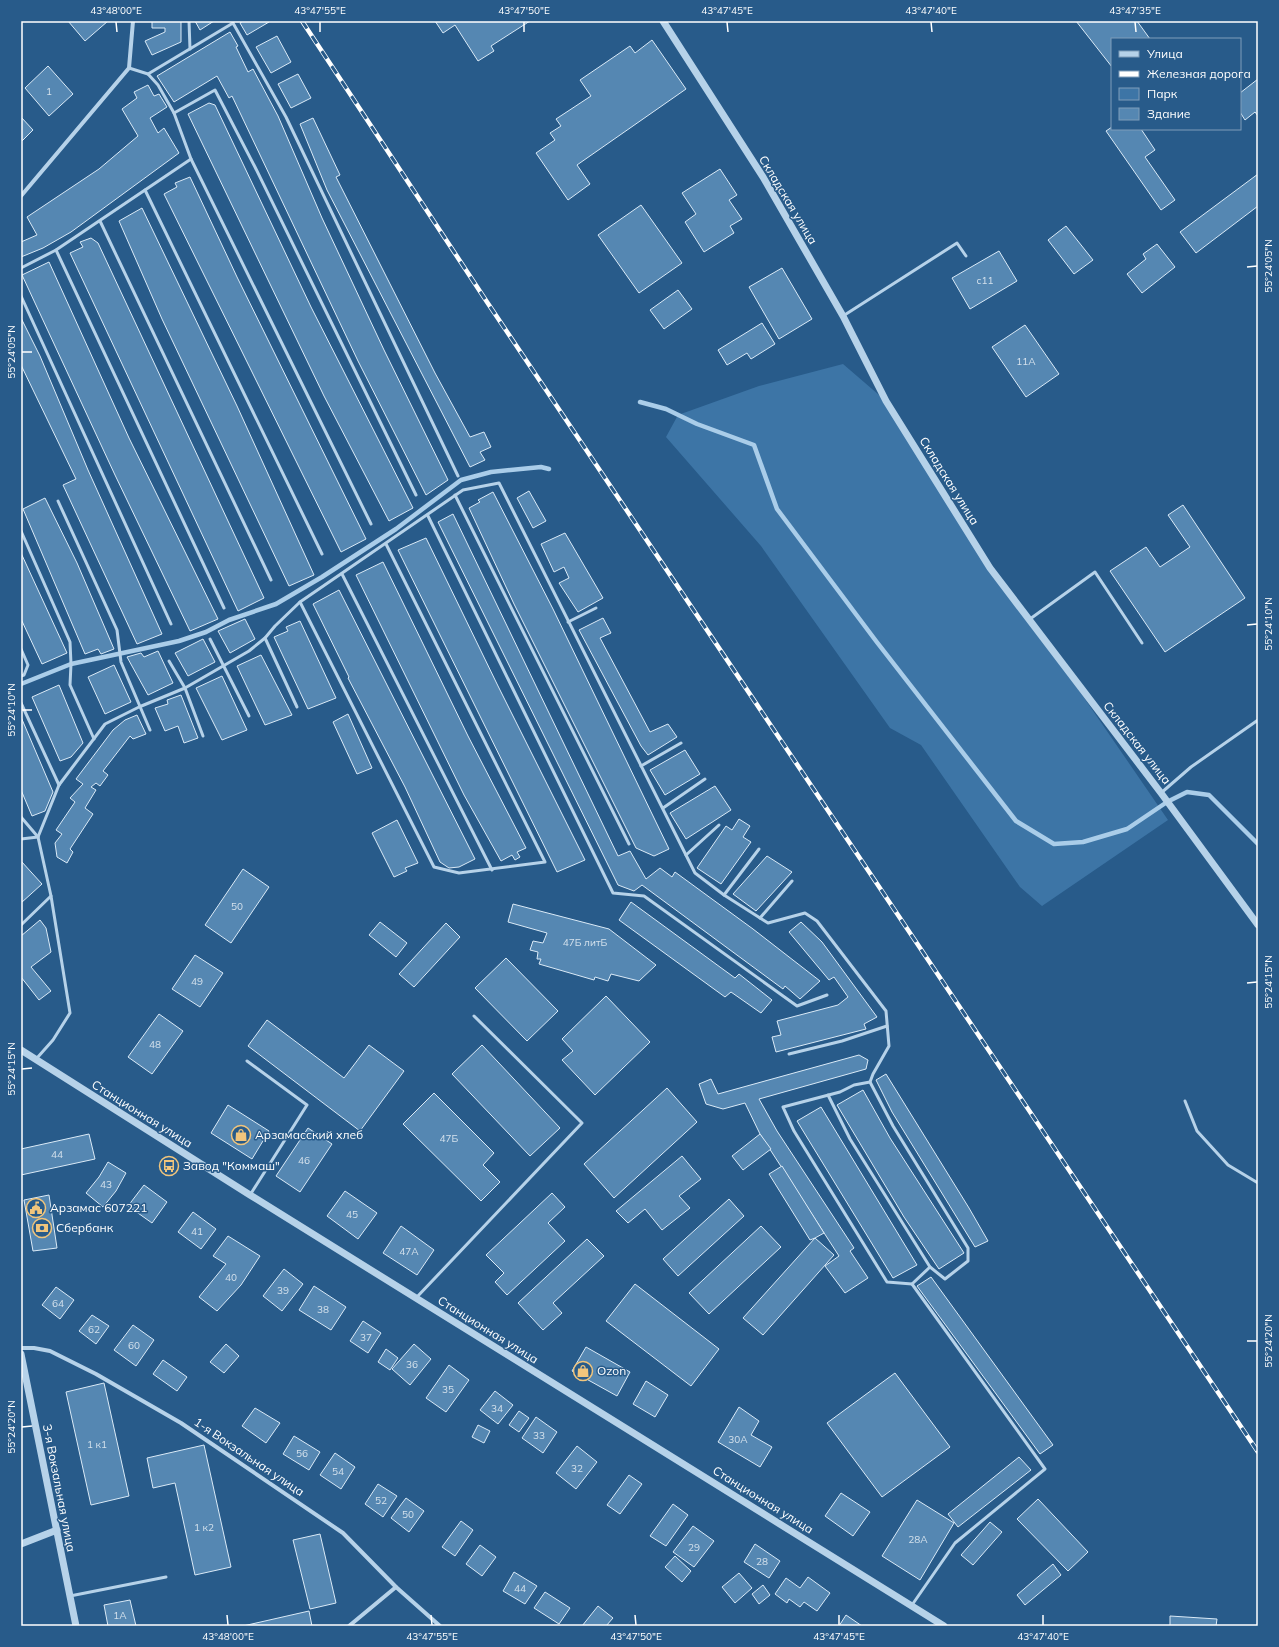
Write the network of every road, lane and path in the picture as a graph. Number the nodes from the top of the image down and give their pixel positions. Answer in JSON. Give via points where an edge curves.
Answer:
{"nodes":[{"id":1,"x":134,"y":21,"type":"edge"},
{"id":2,"x":190,"y":21,"type":"edge"},
{"id":3,"x":663,"y":21,"type":"edge"},
{"id":4,"x":190,"y":49,"type":"junction"},
{"id":5,"x":129,"y":68,"type":"junction"},
{"id":6,"x":148,"y":74,"type":"junction"},
{"id":7,"x":174,"y":113,"type":"junction"},
{"id":8,"x":191,"y":159,"type":"junction"},
{"id":9,"x":145,"y":190,"type":"junction"},
{"id":10,"x":21,"y":196,"type":"edge"},
{"id":11,"x":100,"y":221,"type":"junction"},
{"id":12,"x":56,"y":250,"type":"junction"},
{"id":13,"x":966,"y":256,"type":"dead end"},
{"id":14,"x":21,"y":268,"type":"edge"},
{"id":15,"x":21,"y":296,"type":"edge"},
{"id":16,"x":843,"y":316,"type":"junction"},
{"id":17,"x":458,"y":476,"type":"dead end"},
{"id":18,"x":416,"y":495,"type":"dead end"},
{"id":19,"x":455,"y":495,"type":"junction"},
{"id":20,"x":58,"y":501,"type":"dead end"},
{"id":21,"x":428,"y":516,"type":"junction"},
{"id":22,"x":371,"y":524,"type":"dead end"},
{"id":23,"x":21,"y":531,"type":"edge"},
{"id":24,"x":386,"y":544,"type":"junction"},
{"id":25,"x":322,"y":554,"type":"dead end"},
{"id":26,"x":342,"y":574,"type":"junction"},
{"id":27,"x":271,"y":580,"type":"dead end"},
{"id":28,"x":300,"y":602,"type":"junction"},
{"id":29,"x":224,"y":608,"type":"dead end"},
{"id":30,"x":596,"y":608,"type":"dead end"},
{"id":31,"x":1030,"y":619,"type":"junction"},
{"id":32,"x":568,"y":622,"type":"junction"},
{"id":33,"x":171,"y":624,"type":"dead end"},
{"id":34,"x":265,"y":638,"type":"junction"},
{"id":35,"x":210,"y":639,"type":"dead end"},
{"id":36,"x":1142,"y":643,"type":"dead end"},
{"id":37,"x":21,"y":650,"type":"edge"},
{"id":38,"x":169,"y":660,"type":"dead end"},
{"id":39,"x":223,"y":665,"type":"junction"},
{"id":40,"x":21,"y":676,"type":"edge"},
{"id":41,"x":185,"y":688,"type":"junction"},
{"id":42,"x":21,"y":703,"type":"edge"},
{"id":43,"x":139,"y":707,"type":"junction"},
{"id":44,"x":297,"y":707,"type":"dead end"},
{"id":45,"x":248,"y":716,"type":"dead end"},
{"id":46,"x":1258,"y":720,"type":"edge"},
{"id":47,"x":150,"y":730,"type":"dead end"},
{"id":48,"x":203,"y":736,"type":"dead end"},
{"id":49,"x":94,"y":738,"type":"junction"},
{"id":50,"x":681,"y":743,"type":"dead end"},
{"id":51,"x":641,"y":766,"type":"junction"},
{"id":52,"x":705,"y":779,"type":"dead end"},
{"id":53,"x":59,"y":785,"type":"junction"},
{"id":54,"x":1162,"y":793,"type":"junction"},
{"id":55,"x":663,"y":808,"type":"junction"},
{"id":56,"x":21,"y":817,"type":"edge"},
{"id":57,"x":719,"y":825,"type":"dead end"},
{"id":58,"x":38,"y":837,"type":"junction"},
{"id":59,"x":21,"y":839,"type":"edge"},
{"id":60,"x":628,"y":844,"type":"dead end"},
{"id":61,"x":759,"y":849,"type":"dead end"},
{"id":62,"x":686,"y":855,"type":"junction"},
{"id":63,"x":492,"y":870,"type":"junction"},
{"id":64,"x":792,"y":881,"type":"dead end"},
{"id":65,"x":724,"y":895,"type":"junction"},
{"id":66,"x":51,"y":896,"type":"junction"},
{"id":67,"x":760,"y":918,"type":"junction"},
{"id":68,"x":21,"y":924,"type":"edge"},
{"id":69,"x":1258,"y":925,"type":"edge"},
{"id":70,"x":827,"y":995,"type":"dead end"},
{"id":71,"x":474,"y":1016,"type":"dead end"},
{"id":72,"x":887,"y":1026,"type":"junction"},
{"id":73,"x":21,"y":1050,"type":"edge"},
{"id":74,"x":789,"y":1054,"type":"dead end"},
{"id":75,"x":36,"y":1060,"type":"junction"},
{"id":76,"x":247,"y":1061,"type":"dead end"},
{"id":77,"x":870,"y":1082,"type":"junction"},
{"id":78,"x":828,"y":1095,"type":"junction"},
{"id":79,"x":1185,"y":1102,"type":"dead end"},
{"id":80,"x":1258,"y":1183,"type":"edge"},
{"id":81,"x":250,"y":1196,"type":"junction"},
{"id":82,"x":930,"y":1267,"type":"junction"},
{"id":83,"x":912,"y":1284,"type":"junction"},
{"id":84,"x":416,"y":1298,"type":"junction"},
{"id":85,"x":21,"y":1348,"type":"edge"},
{"id":86,"x":21,"y":1354,"type":"edge"},
{"id":87,"x":57,"y":1530,"type":"junction"},
{"id":88,"x":21,"y":1544,"type":"edge"},
{"id":89,"x":166,"y":1577,"type":"dead end"},
{"id":90,"x":396,"y":1587,"type":"junction"},
{"id":91,"x":70,"y":1596,"type":"junction"},
{"id":92,"x":911,"y":1605,"type":"junction"},
{"id":93,"x":76,"y":1626,"type":"edge"},
{"id":94,"x":349,"y":1626,"type":"edge"},
{"id":95,"x":440,"y":1626,"type":"edge"},
{"id":96,"x":944,"y":1626,"type":"edge"}],
"edges":[{"from":1,"to":5,"type":"street"},
{"from":2,"to":4,"type":"lane"},
{"from":3,"to":16,"type":"street","name":"Складская улица","via":[[762,177]]},
{"from":4,"to":6,"type":"lane"},
{"from":4,"to":17,"type":"lane","via":[[233,23],[286,117]]},
{"from":5,"to":6,"type":"lane"},
{"from":5,"to":10,"type":"street"},
{"from":6,"to":7,"type":"lane","via":[[158,85]]},
{"from":7,"to":8,"type":"lane"},
{"from":7,"to":18,"type":"lane","via":[[215,90],[255,166]]},
{"from":8,"to":9,"type":"lane"},
{"from":8,"to":22,"type":"lane"},
{"from":9,"to":11,"type":"lane"},
{"from":9,"to":25,"type":"lane"},
{"from":11,"to":12,"type":"lane"},
{"from":11,"to":27,"type":"lane"},
{"from":12,"to":14,"type":"lane"},
{"from":12,"to":29,"type":"lane"},
{"from":13,"to":16,"type":"lane","via":[[957,243]]},
{"from":15,"to":33,"type":"lane"},
{"from":16,"to":31,"type":"street","name":"Складская улица","via":[[886,401],[990,568]]},
{"from":19,"to":21,"type":"lane"},
{"from":19,"to":32,"type":"lane","via":[[463,490],[500,483]]},
{"from":19,"to":60,"type":"lane"},
{"from":20,"to":43,"type":"lane","via":[[117,630],[122,662]]},
{"from":21,"to":24,"type":"lane"},
{"from":21,"to":70,"type":"lane","via":[[613,893],[644,896],[797,1006]]},
{"from":23,"to":49,"type":"lane","via":[[70,642],[70,685]]},
{"from":24,"to":26,"type":"lane"},
{"from":24,"to":63,"type":"lane","via":[[545,862]]},
{"from":26,"to":28,"type":"lane"},
{"from":26,"to":63,"type":"lane"},
{"from":28,"to":34,"type":"lane"},
{"from":28,"to":63,"type":"lane","via":[[434,867],[459,873]]},
{"from":30,"to":32,"type":"lane"},
{"from":31,"to":36,"type":"lane","via":[[1095,572]]},
{"from":31,"to":54,"type":"street","name":"Складская улица"},
{"from":32,"to":51,"type":"lane"},
{"from":34,"to":39,"type":"lane","via":[[249,651]]},
{"from":34,"to":44,"type":"lane"},
{"from":35,"to":39,"type":"lane"},
{"from":37,"to":40,"type":"lane","via":[[28,664],[24,675]]},
{"from":38,"to":41,"type":"lane"},
{"from":39,"to":41,"type":"lane"},
{"from":39,"to":45,"type":"lane"},
{"from":41,"to":43,"type":"lane"},
{"from":41,"to":48,"type":"lane"},
{"from":42,"to":53,"type":"lane"},
{"from":43,"to":47,"type":"lane"},
{"from":43,"to":49,"type":"lane","via":[[105,724]]},
{"from":46,"to":54,"type":"lane","via":[[1191,766]]},
{"from":49,"to":53,"type":"lane"},
{"from":50,"to":51,"type":"lane"},
{"from":51,"to":55,"type":"lane"},
{"from":52,"to":55,"type":"lane"},
{"from":53,"to":58,"type":"lane"},
{"from":54,"to":69,"type":"street","name":"Складская улица"},
{"from":55,"to":62,"type":"lane"},
{"from":56,"to":58,"type":"lane"},
{"from":57,"to":62,"type":"lane"},
{"from":58,"to":59,"type":"lane"},
{"from":58,"to":66,"type":"lane"},
{"from":61,"to":65,"type":"lane"},
{"from":62,"to":65,"type":"lane","via":[[695,873]]},
{"from":64,"to":67,"type":"lane"},
{"from":65,"to":67,"type":"lane"},
{"from":66,"to":68,"type":"lane"},
{"from":66,"to":75,"type":"lane","via":[[70,1013],[53,1040]]},
{"from":67,"to":72,"type":"lane","via":[[768,922],[805,913],[817,921],[886,1011]]},
{"from":71,"to":84,"type":"lane","via":[[582,1123]]},
{"from":72,"to":74,"type":"lane","via":[[842,1041]]},
{"from":72,"to":77,"type":"lane","via":[[889,1046]]},
{"from":73,"to":75,"type":"street","name":"Станционная улица"},
{"from":75,"to":81,"type":"street","name":"Станционная улица"},
{"from":76,"to":81,"type":"lane","via":[[307,1105]]},
{"from":77,"to":78,"type":"lane"},
{"from":77,"to":82,"type":"lane","via":[[893,1126],[968,1248],[968,1261],[945,1279]]},
{"from":78,"to":82,"type":"lane","via":[[850,1139]]},
{"from":78,"to":83,"type":"lane","via":[[783,1107],[794,1131],[887,1282]]},
{"from":79,"to":80,"type":"lane","via":[[1196,1131],[1228,1165]]},
{"from":81,"to":84,"type":"street","name":"Станционная улица"},
{"from":82,"to":83,"type":"lane"},
{"from":83,"to":92,"type":"lane","via":[[1045,1469],[955,1543]]},
{"from":84,"to":92,"type":"street","name":"Станционная улица"},
{"from":85,"to":90,"type":"street","name":"1-я Вокзальная улица","via":[[50,1351],[96,1374],[181,1423],[343,1533]]},
{"from":86,"to":87,"type":"street","name":"3-я Вокзальная улица"},
{"from":87,"to":88,"type":"street"},
{"from":87,"to":91,"type":"street","name":"3-я Вокзальная улица"},
{"from":89,"to":91,"type":"lane"},
{"from":90,"to":94,"type":"street"},
{"from":90,"to":95,"type":"street","name":"1-я Вокзальная улица"},
{"from":91,"to":93,"type":"street","name":"3-я Вокзальная улица"},
{"from":92,"to":96,"type":"street","name":"Станционная улица"}]}
